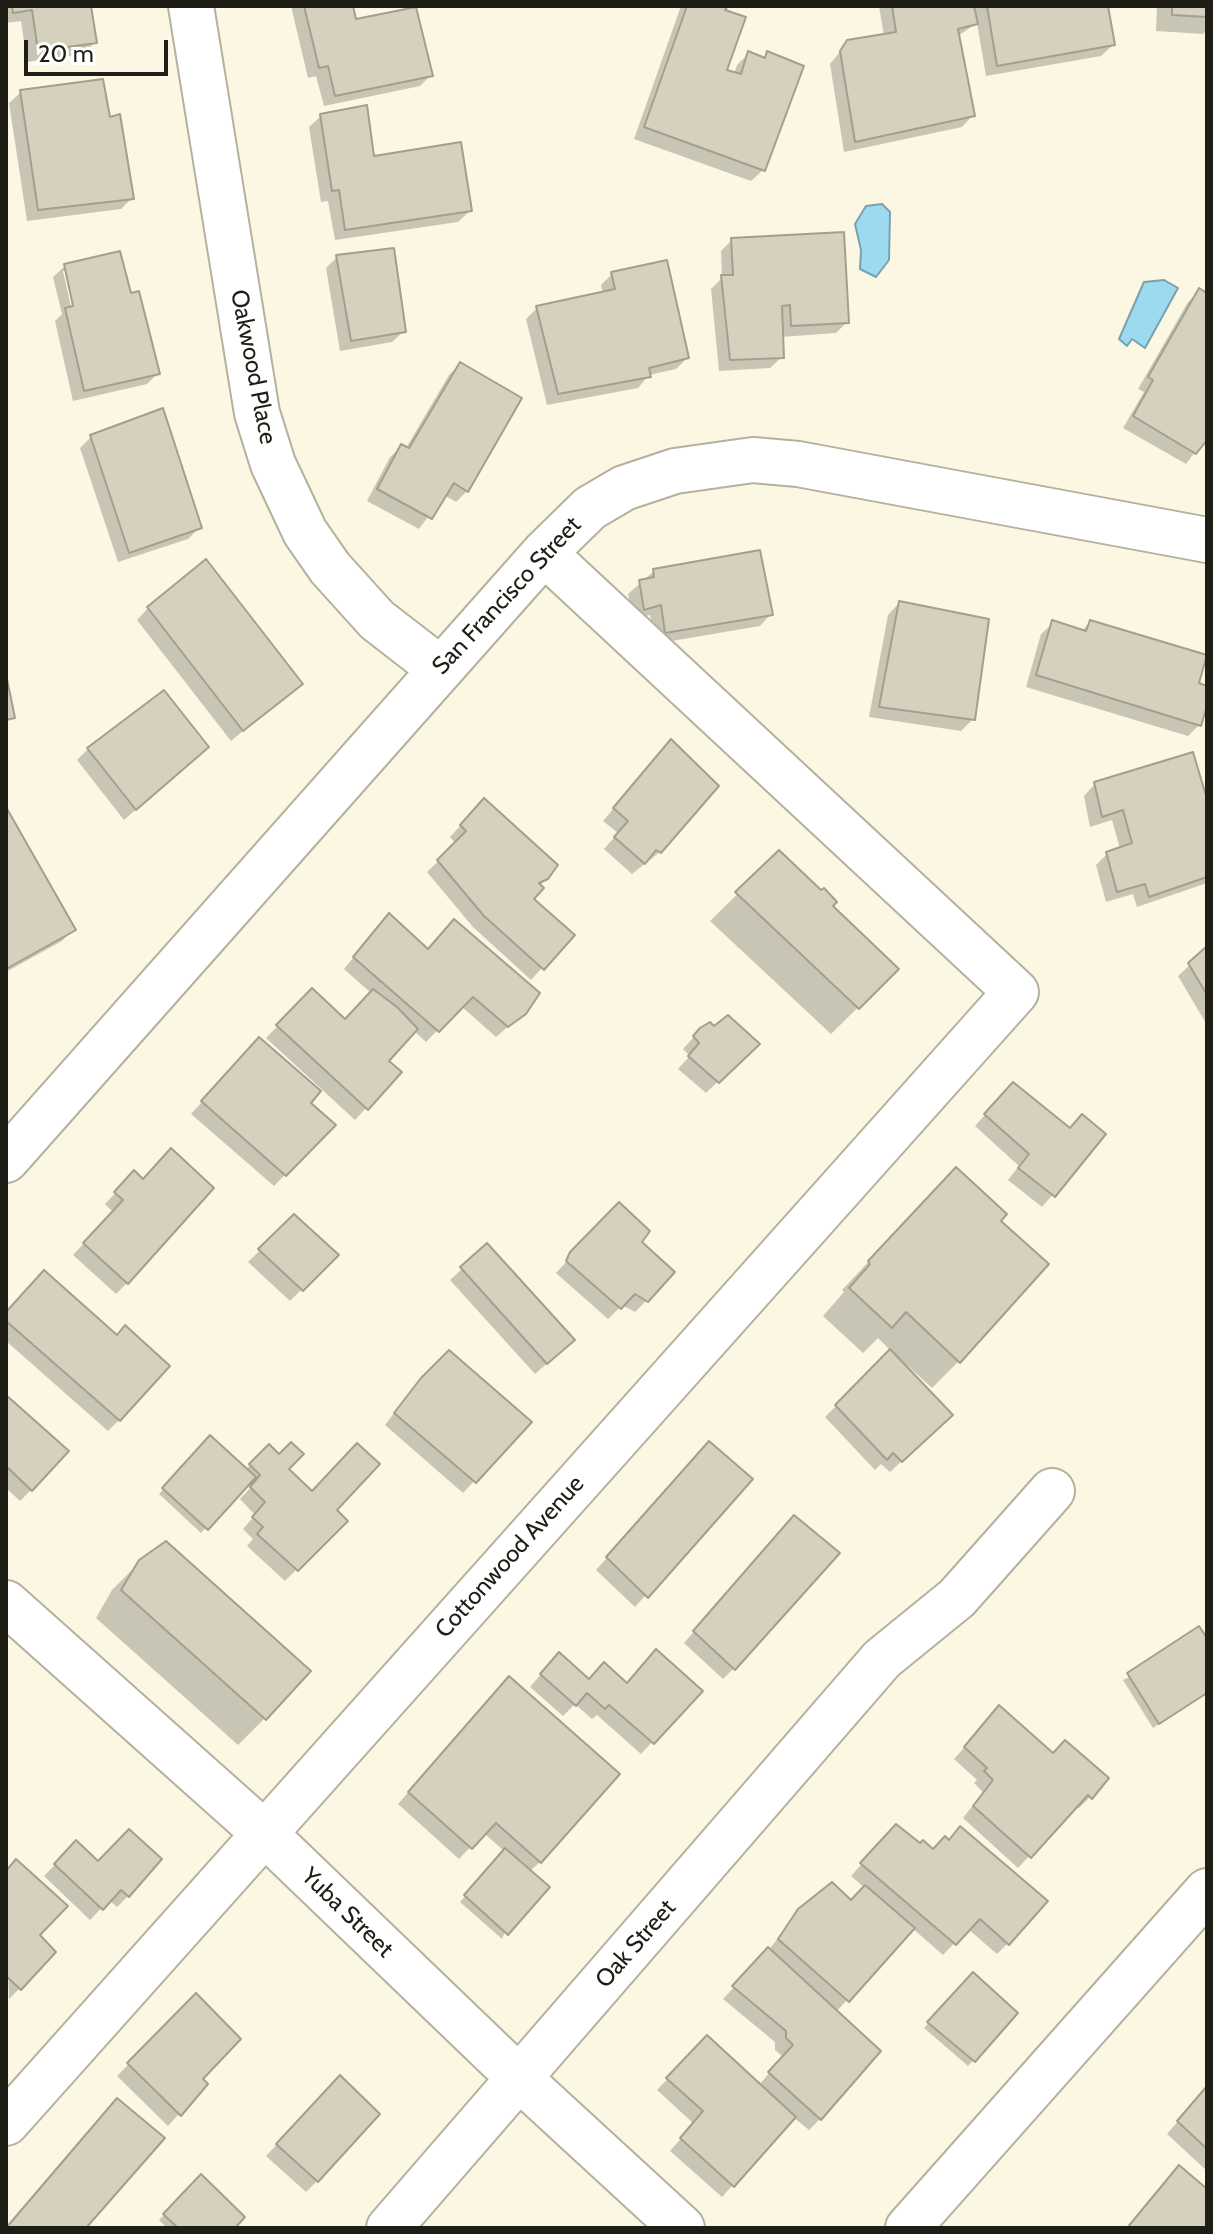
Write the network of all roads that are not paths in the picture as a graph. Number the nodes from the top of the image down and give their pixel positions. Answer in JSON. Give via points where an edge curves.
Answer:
{"nodes":[{"id":1,"x":191,"y":6,"type":"edge"},
{"id":2,"x":1207,"y":540,"type":"edge"},
{"id":3,"x":544,"y":553,"type":"junction"},
{"id":4,"x":439,"y":668,"type":"junction"},
{"id":5,"x":13,"y":1138,"type":"edge"},
{"id":6,"x":1052,"y":1491,"type":"dead end"},
{"id":7,"x":6,"y":1603,"type":"edge"},
{"id":8,"x":264,"y":1833,"type":"junction"},
{"id":9,"x":1207,"y":1891,"type":"edge"},
{"id":10,"x":520,"y":2079,"type":"junction"},
{"id":11,"x":6,"y":2123,"type":"edge"},
{"id":12,"x":389,"y":2228,"type":"edge"},
{"id":13,"x":682,"y":2228,"type":"edge"},
{"id":14,"x":908,"y":2228,"type":"edge"}],
"edges":[{"from":1,"to":4,"type":"street","name":"Oakwood Place","via":[[257,413],[273,464],[305,532],[330,568],[377,620]]},
{"from":2,"to":3,"type":"street","name":"San Francisco Street","via":[[753,460],[675,471],[624,488],[590,508]]},
{"from":3,"to":4,"type":"street","name":"San Francisco Street"},
{"from":3,"to":8,"type":"street","name":"Cottonwood Avenue","via":[[1016,992]]},
{"from":4,"to":5,"type":"street","name":"San Francisco Street"},
{"from":6,"to":10,"type":"street","name":"Oak Street","via":[[957,1598],[882,1659]]},
{"from":7,"to":8,"type":"street","name":"Yuba Street"},
{"from":8,"to":10,"type":"street","name":"Yuba Street"},
{"from":8,"to":11,"type":"street","name":"Cottonwood Avenue"},
{"from":9,"to":14,"type":"street"},
{"from":10,"to":12,"type":"street","name":"Oak Street"},
{"from":10,"to":13,"type":"street","name":"Yuba Street"}]}
